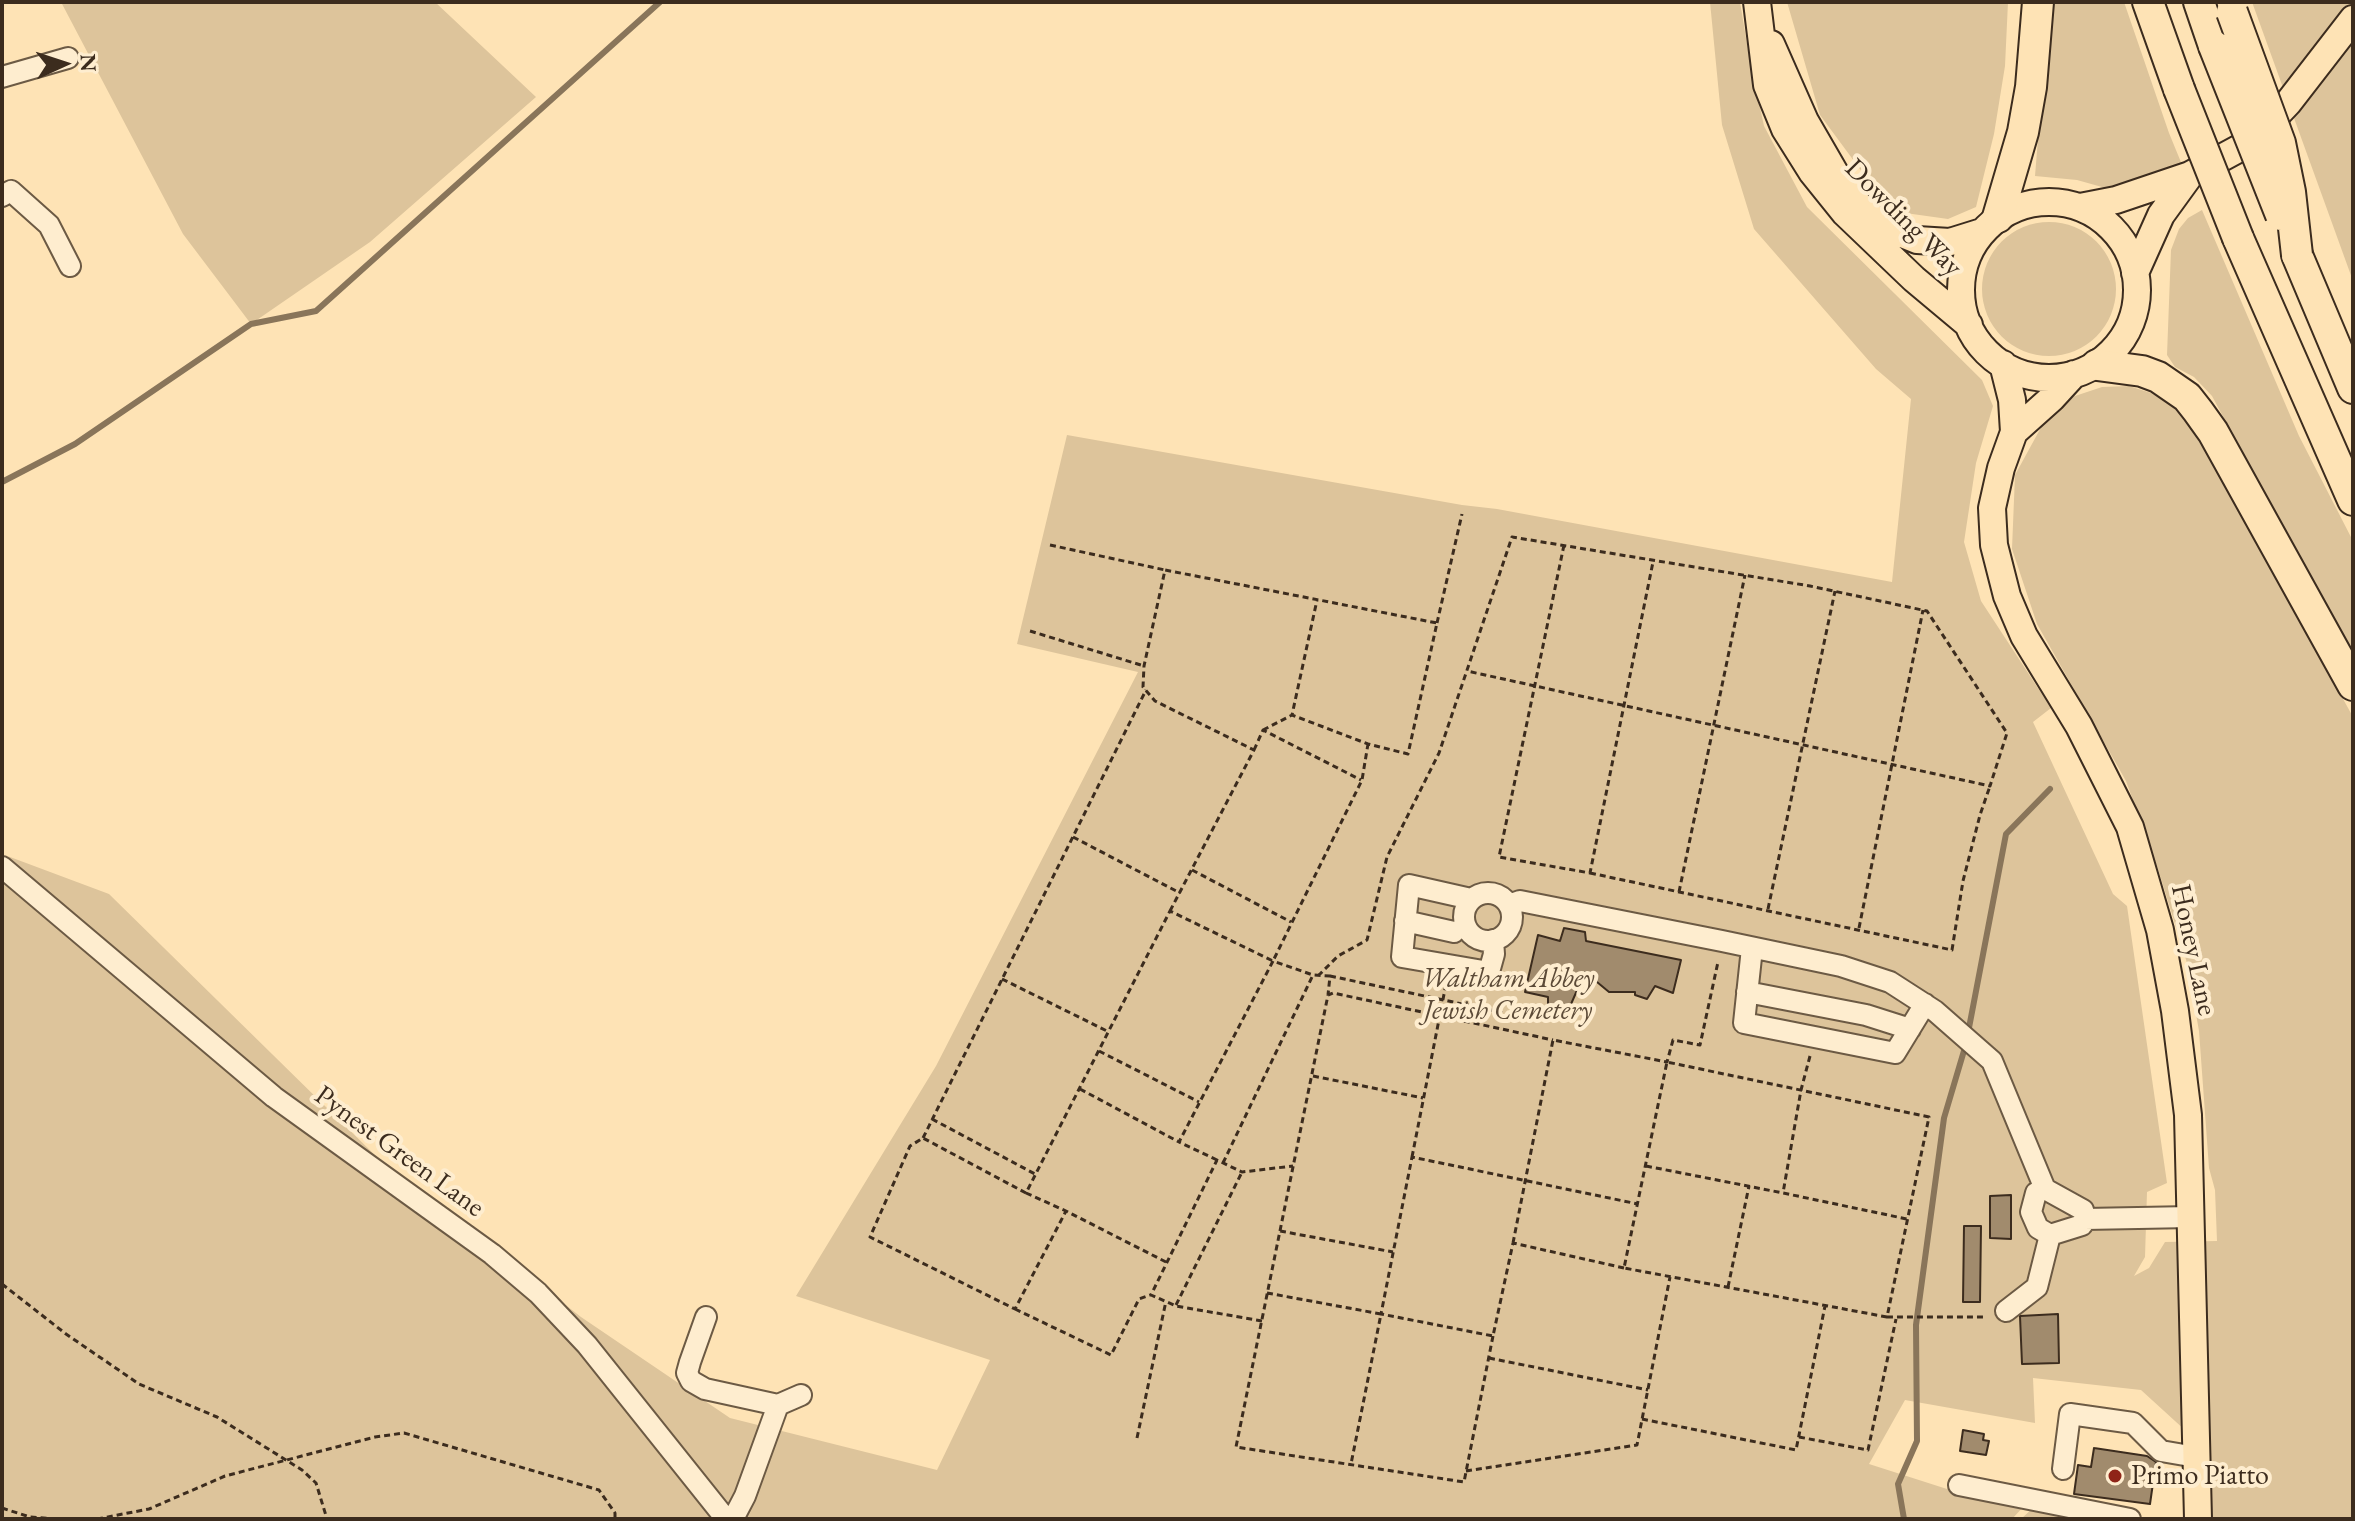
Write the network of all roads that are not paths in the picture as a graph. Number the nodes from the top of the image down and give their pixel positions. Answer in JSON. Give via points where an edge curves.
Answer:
{"nodes":[{"id":1,"x":2038,"y":2,"type":"edge"},
{"id":2,"x":2148,"y":2,"type":"edge"},
{"id":3,"x":2199,"y":2,"type":"edge"},
{"id":4,"x":2230,"y":7,"type":"edge"},
{"id":5,"x":1758,"y":8,"type":"edge"},
{"id":6,"x":2353,"y":19,"type":"edge"},
{"id":7,"x":68,"y":58,"type":"dead end"},
{"id":8,"x":2,"y":77,"type":"edge"},
{"id":9,"x":2190,"y":175,"type":"junction"},
{"id":10,"x":2,"y":196,"type":"edge"},
{"id":11,"x":2080,"y":207,"type":"junction"},
{"id":12,"x":1990,"y":225,"type":"junction"},
{"id":13,"x":2297,"y":255,"type":"junction"},
{"id":14,"x":70,"y":266,"type":"dead end"},
{"id":15,"x":2135,"y":273,"type":"junction"},
{"id":16,"x":1969,"y":325,"type":"junction"},
{"id":17,"x":2003,"y":364,"type":"junction"},
{"id":18,"x":2086,"y":369,"type":"junction"},
{"id":19,"x":2353,"y":388,"type":"edge"},
{"id":20,"x":2014,"y":432,"type":"junction"},
{"id":21,"x":2353,"y":500,"type":"edge"},
{"id":22,"x":2353,"y":685,"type":"edge"},
{"id":23,"x":2,"y":867,"type":"edge"},
{"id":24,"x":1471,"y":899,"type":"junction"},
{"id":25,"x":1509,"y":905,"type":"junction"},
{"id":26,"x":1405,"y":921,"type":"junction"},
{"id":27,"x":1454,"y":932,"type":"dead end"},
{"id":28,"x":1493,"y":940,"type":"junction"},
{"id":29,"x":1752,"y":948,"type":"junction"},
{"id":30,"x":1747,"y":992,"type":"junction"},
{"id":31,"x":1925,"y":1004,"type":"junction"},
{"id":32,"x":1910,"y":1029,"type":"junction"},
{"id":33,"x":2045,"y":1189,"type":"junction"},
{"id":34,"x":2191,"y":1217,"type":"junction"},
{"id":35,"x":2085,"y":1219,"type":"junction"},
{"id":36,"x":2050,"y":1235,"type":"junction"},
{"id":37,"x":2006,"y":1311,"type":"road end"},
{"id":38,"x":706,"y":1317,"type":"dead end"},
{"id":39,"x":801,"y":1395,"type":"dead end"},
{"id":40,"x":778,"y":1405,"type":"junction"},
{"id":41,"x":2196,"y":1457,"type":"junction"},
{"id":42,"x":2063,"y":1469,"type":"dead end"},
{"id":43,"x":1959,"y":1485,"type":"dead end"},
{"id":44,"x":726,"y":1519,"type":"edge"},
{"id":45,"x":733,"y":1519,"type":"edge"},
{"id":46,"x":2130,"y":1519,"type":"edge"},
{"id":47,"x":2198,"y":1519,"type":"edge"}],
"edges":[{"from":1,"to":12,"type":"highway","via":[[2023,132]]},
{"from":2,"to":21,"type":"highway","bridge":true,"via":[[2238,238]]},
{"from":3,"to":13,"type":"highway","bridge":true},
{"from":4,"to":13,"type":"highway","bridge":true,"via":[[2280,143]]},
{"from":5,"to":12,"type":"main road","name":"Dowding Way","via":[[1805,121],[1857,203],[1880,225],[1917,240],[1950,242]]},
{"from":5,"to":16,"type":"main road","name":"Dowding Way","via":[[1767,85],[1785,129],[1812,172],[1845,213]]},
{"from":6,"to":9,"type":"main road","via":[[2251,142]]},
{"from":7,"to":8,"type":"street"},
{"from":9,"to":11,"type":"main road"},
{"from":9,"to":15,"type":"main road","via":[[2161,215]]},
{"from":10,"to":14,"type":"street","via":[[11,191],[49,225]]},
{"from":11,"to":12,"type":"main road","via":[[2034,202]]},
{"from":11,"to":15,"type":"main road","via":[[2117,233]]},
{"from":12,"to":16,"type":"main road","via":[[1971,249],[1962,274]]},
{"from":13,"to":19,"type":"highway"},
{"from":15,"to":18,"type":"main road","via":[[2131,321],[2120,342]]},
{"from":16,"to":17,"type":"main road"},
{"from":17,"to":18,"type":"main road","via":[[2034,376],[2058,377]]},
{"from":17,"to":20,"type":"main road","name":"Honey Lane"},
{"from":18,"to":20,"type":"main road","name":"Honey Lane"},
{"from":18,"to":22,"type":"highway","via":[[2142,371],[2187,397],[2213,432]]},
{"from":20,"to":34,"type":"main road","name":"Honey Lane","via":[[1992,508],[1994,545],[2024,636],[2079,726],[2130,827],[2160,930],[2175,1011],[2188,1115]]},
{"from":23,"to":44,"type":"street","name":"Pynest Green Lane","via":[[274,1097],[538,1293],[587,1345]]},
{"from":24,"to":25,"type":"street","via":[[1493,893]]},
{"from":24,"to":26,"type":"street","via":[[1409,885]]},
{"from":24,"to":28,"type":"street","via":[[1465,926],[1473,936]]},
{"from":25,"to":28,"type":"street","via":[[1509,928]]},
{"from":25,"to":29,"type":"street","via":[[1520,901]]},
{"from":26,"to":27,"type":"street"},
{"from":26,"to":28,"type":"street","via":[[1402,957],[1489,972]]},
{"from":29,"to":30,"type":"street"},
{"from":29,"to":31,"type":"street","via":[[1853,970],[1890,982]]},
{"from":30,"to":32,"type":"street"},
{"from":30,"to":32,"type":"street","via":[[1744,1023],[1895,1053]]},
{"from":31,"to":32,"type":"street"},
{"from":31,"to":33,"type":"street","via":[[1992,1061]]},
{"from":33,"to":35,"type":"street","via":[[2083,1210]]},
{"from":33,"to":36,"type":"street","via":[[2036,1193],[2031,1212],[2038,1228]]},
{"from":34,"to":35,"type":"street"},
{"from":34,"to":41,"type":"main road","name":"Honey Lane"},
{"from":35,"to":36,"type":"street","via":[[2082,1225]]},
{"from":36,"to":37,"type":"street","via":[[2037,1287]]},
{"from":38,"to":40,"type":"street","via":[[687,1373],[691,1381]]},
{"from":39,"to":40,"type":"street"},
{"from":40,"to":45,"type":"street"},
{"from":41,"to":42,"type":"street","via":[[2161,1451],[2133,1423],[2070,1414]]},
{"from":41,"to":47,"type":"main road","name":"Honey Lane"},
{"from":43,"to":46,"type":"street"}]}
